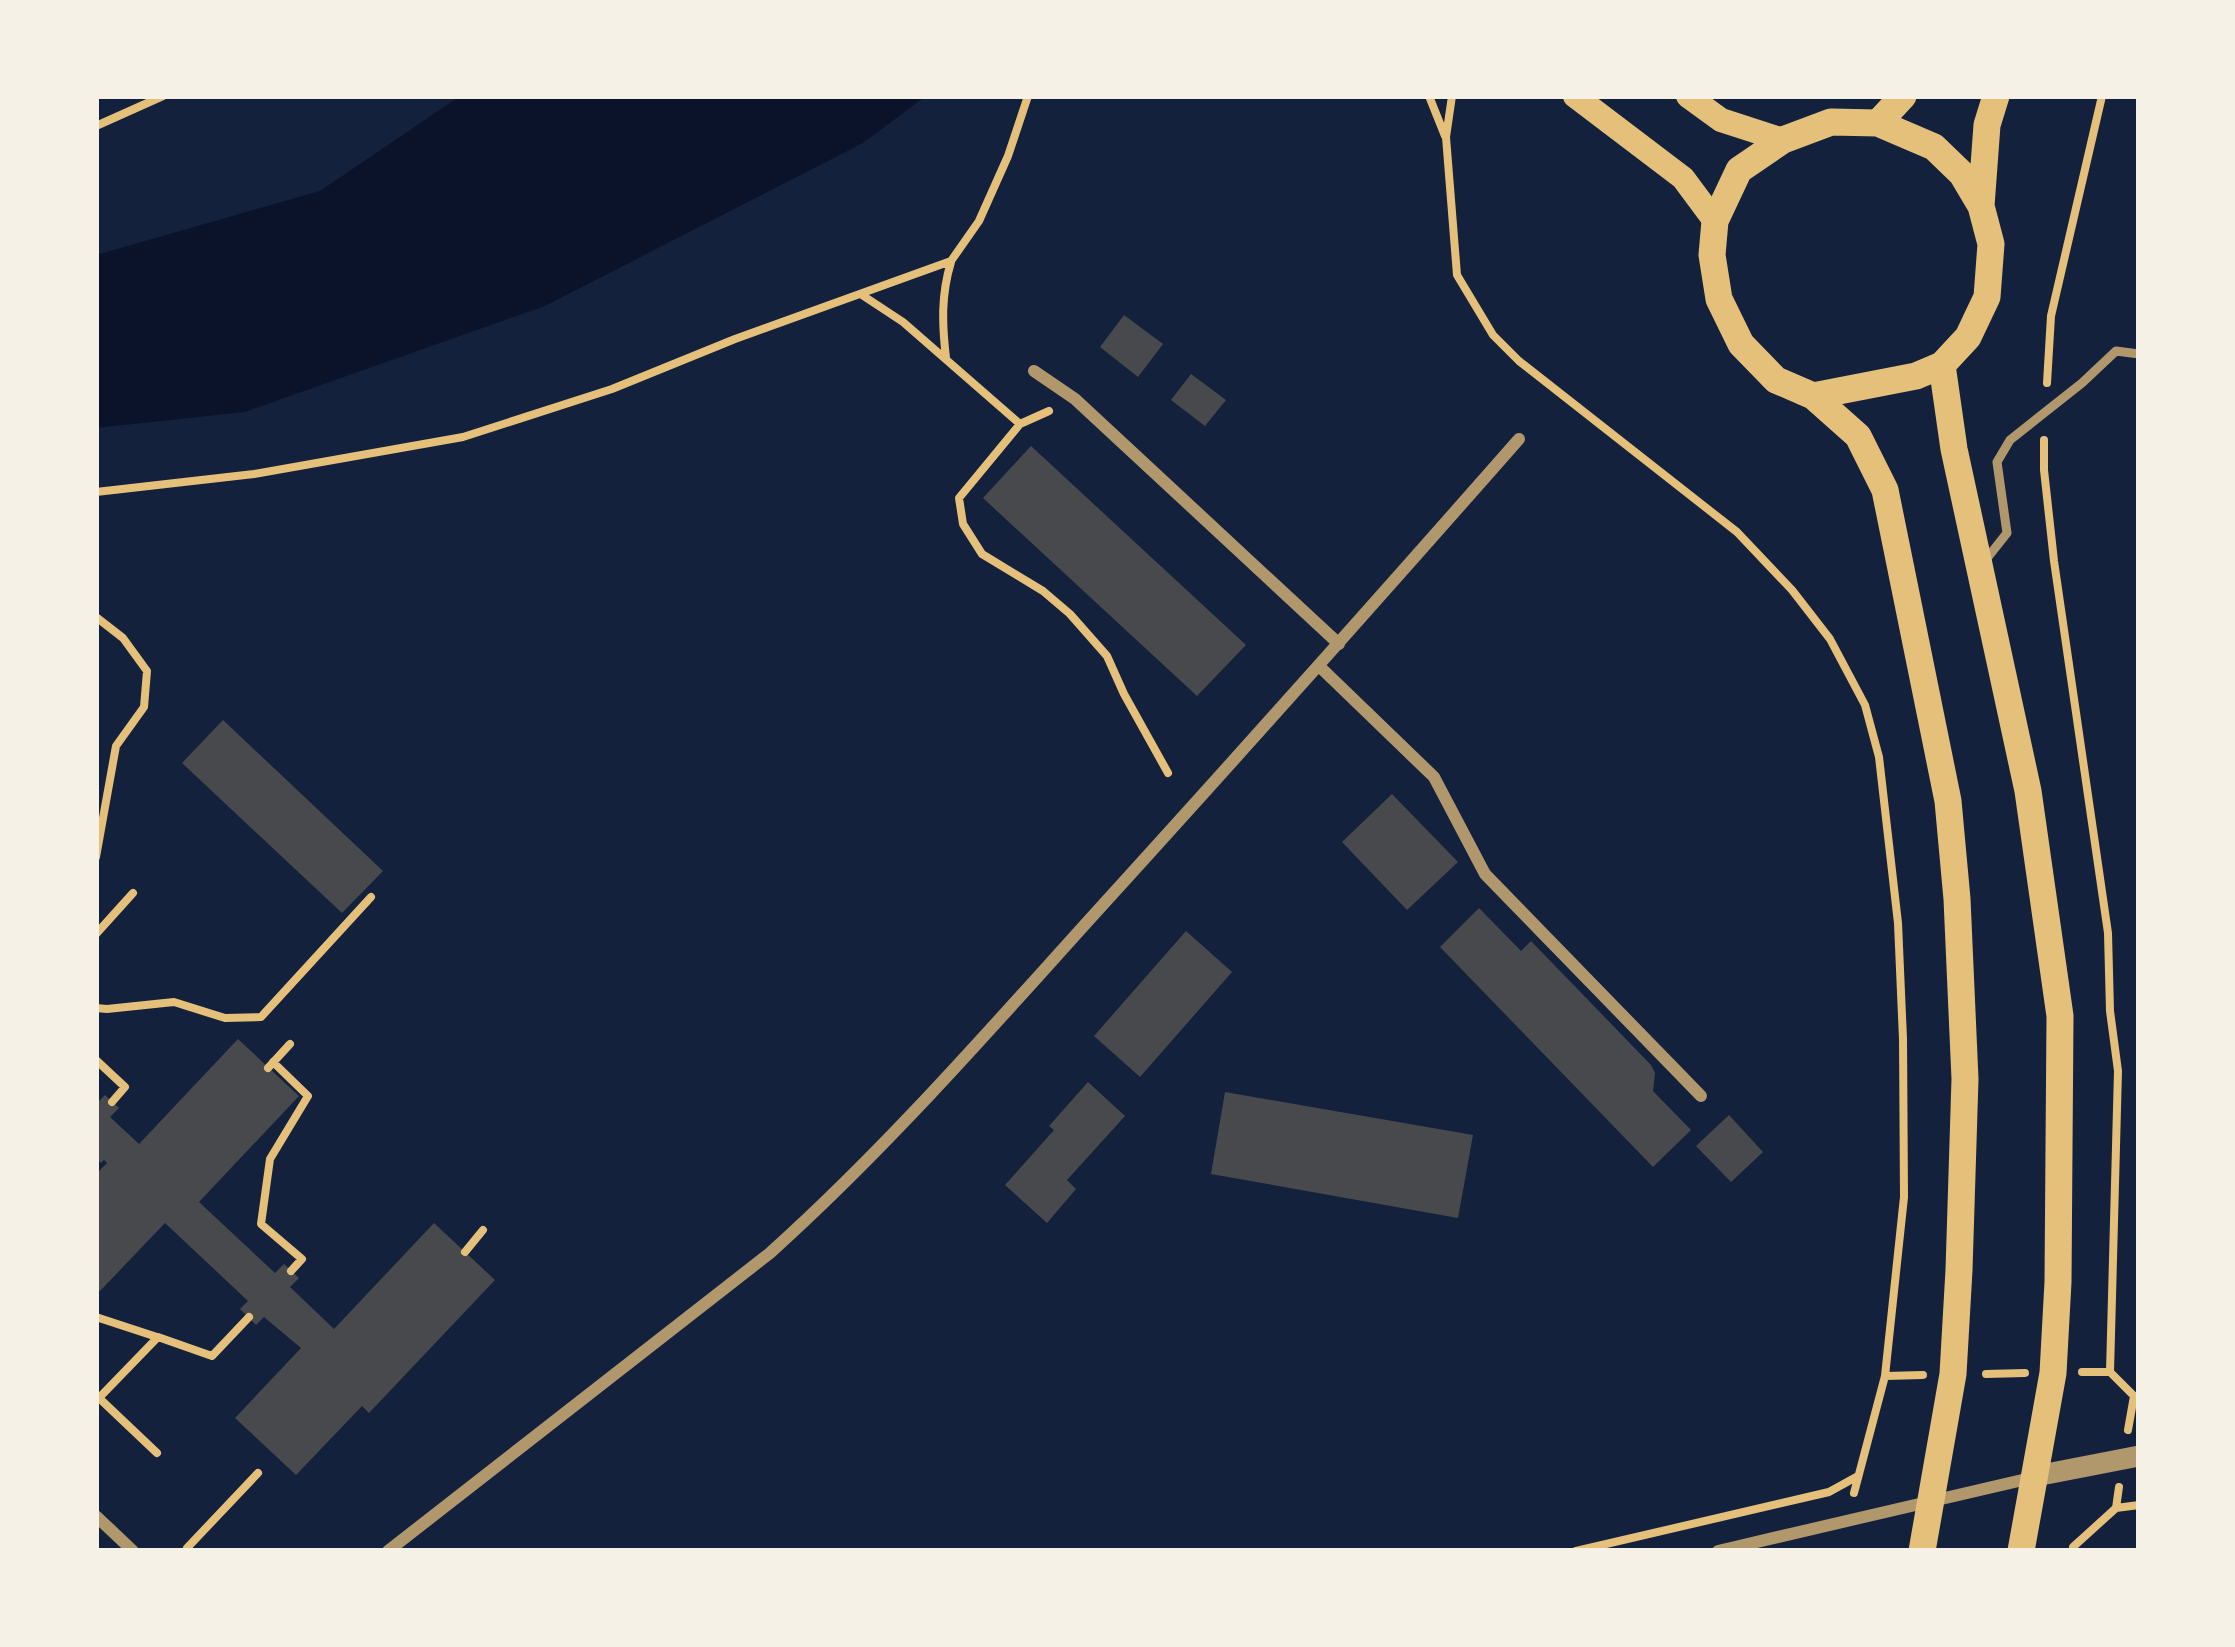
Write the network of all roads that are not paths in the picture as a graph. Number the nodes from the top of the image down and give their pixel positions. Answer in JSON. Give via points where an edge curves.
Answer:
{"nodes":[{"id":1,"x":1575,"y":96,"type":"edge"},
{"id":2,"x":1688,"y":96,"type":"edge"},
{"id":3,"x":1903,"y":96,"type":"edge"},
{"id":4,"x":1996,"y":96,"type":"edge"},
{"id":5,"x":1878,"y":123,"type":"junction"},
{"id":6,"x":1783,"y":140,"type":"junction"},
{"id":7,"x":1981,"y":206,"type":"junction"},
{"id":8,"x":1714,"y":221,"type":"junction"},
{"id":9,"x":2139,"y":354,"type":"edge"},
{"id":10,"x":1942,"y":365,"type":"junction"},
{"id":11,"x":1034,"y":371,"type":"dead end"},
{"id":12,"x":1813,"y":396,"type":"junction"},
{"id":13,"x":1519,"y":439,"type":"dead end"},
{"id":14,"x":1981,"y":566,"type":"junction"},
{"id":15,"x":1339,"y":644,"type":"junction"},
{"id":16,"x":1319,"y":666,"type":"junction"},
{"id":17,"x":1701,"y":1096,"type":"dead end"},
{"id":18,"x":2139,"y":1456,"type":"edge"},
{"id":19,"x":2036,"y":1477,"type":"junction"},
{"id":20,"x":1930,"y":1500,"type":"junction"},
{"id":21,"x":96,"y":1516,"type":"edge"},
{"id":22,"x":133,"y":1551,"type":"edge"},
{"id":23,"x":388,"y":1551,"type":"edge"},
{"id":24,"x":1718,"y":1551,"type":"edge"},
{"id":25,"x":1922,"y":1551,"type":"edge"},
{"id":26,"x":2021,"y":1551,"type":"edge"}],
"edges":[{"from":1,"to":8,"type":"main road","via":[[1683,178]]},
{"from":2,"to":6,"type":"main road","via":[[1721,120]]},
{"from":3,"to":5,"type":"main road"},
{"from":4,"to":7,"type":"main road"},
{"from":5,"to":6,"type":"main road","via":[[1831,122]]},
{"from":5,"to":7,"type":"main road","via":[[1934,147]]},
{"from":6,"to":8,"type":"main road","via":[[1739,170]]},
{"from":7,"to":10,"type":"main road","via":[[1991,244],[1987,296],[1968,337]]},
{"from":8,"to":12,"type":"main road","via":[[1720,299],[1741,344],[1776,380]]},
{"from":9,"to":14,"type":"lane","via":[[2116,351],[2010,440],[1997,462],[2007,532]]},
{"from":10,"to":12,"type":"main road"},
{"from":10,"to":14,"type":"main road"},
{"from":11,"to":15,"type":"street","via":[[1075,399]]},
{"from":12,"to":20,"type":"main road","via":[[1858,436],[1885,490],[1948,801],[1965,1079],[1953,1374]]},
{"from":13,"to":15,"type":"street"},
{"from":14,"to":19,"type":"main road","via":[[2028,791],[2060,1016],[2058,1282]]},
{"from":15,"to":16,"type":"street"},
{"from":16,"to":17,"type":"street","via":[[1434,777],[1485,874]]},
{"from":16,"to":23,"type":"street","via":[[820,1208]]},
{"from":18,"to":19,"type":"street"},
{"from":19,"to":20,"type":"street"},
{"from":19,"to":26,"type":"main road"},
{"from":20,"to":24,"type":"street"},
{"from":20,"to":25,"type":"main road"},
{"from":21,"to":22,"type":"street"}]}
